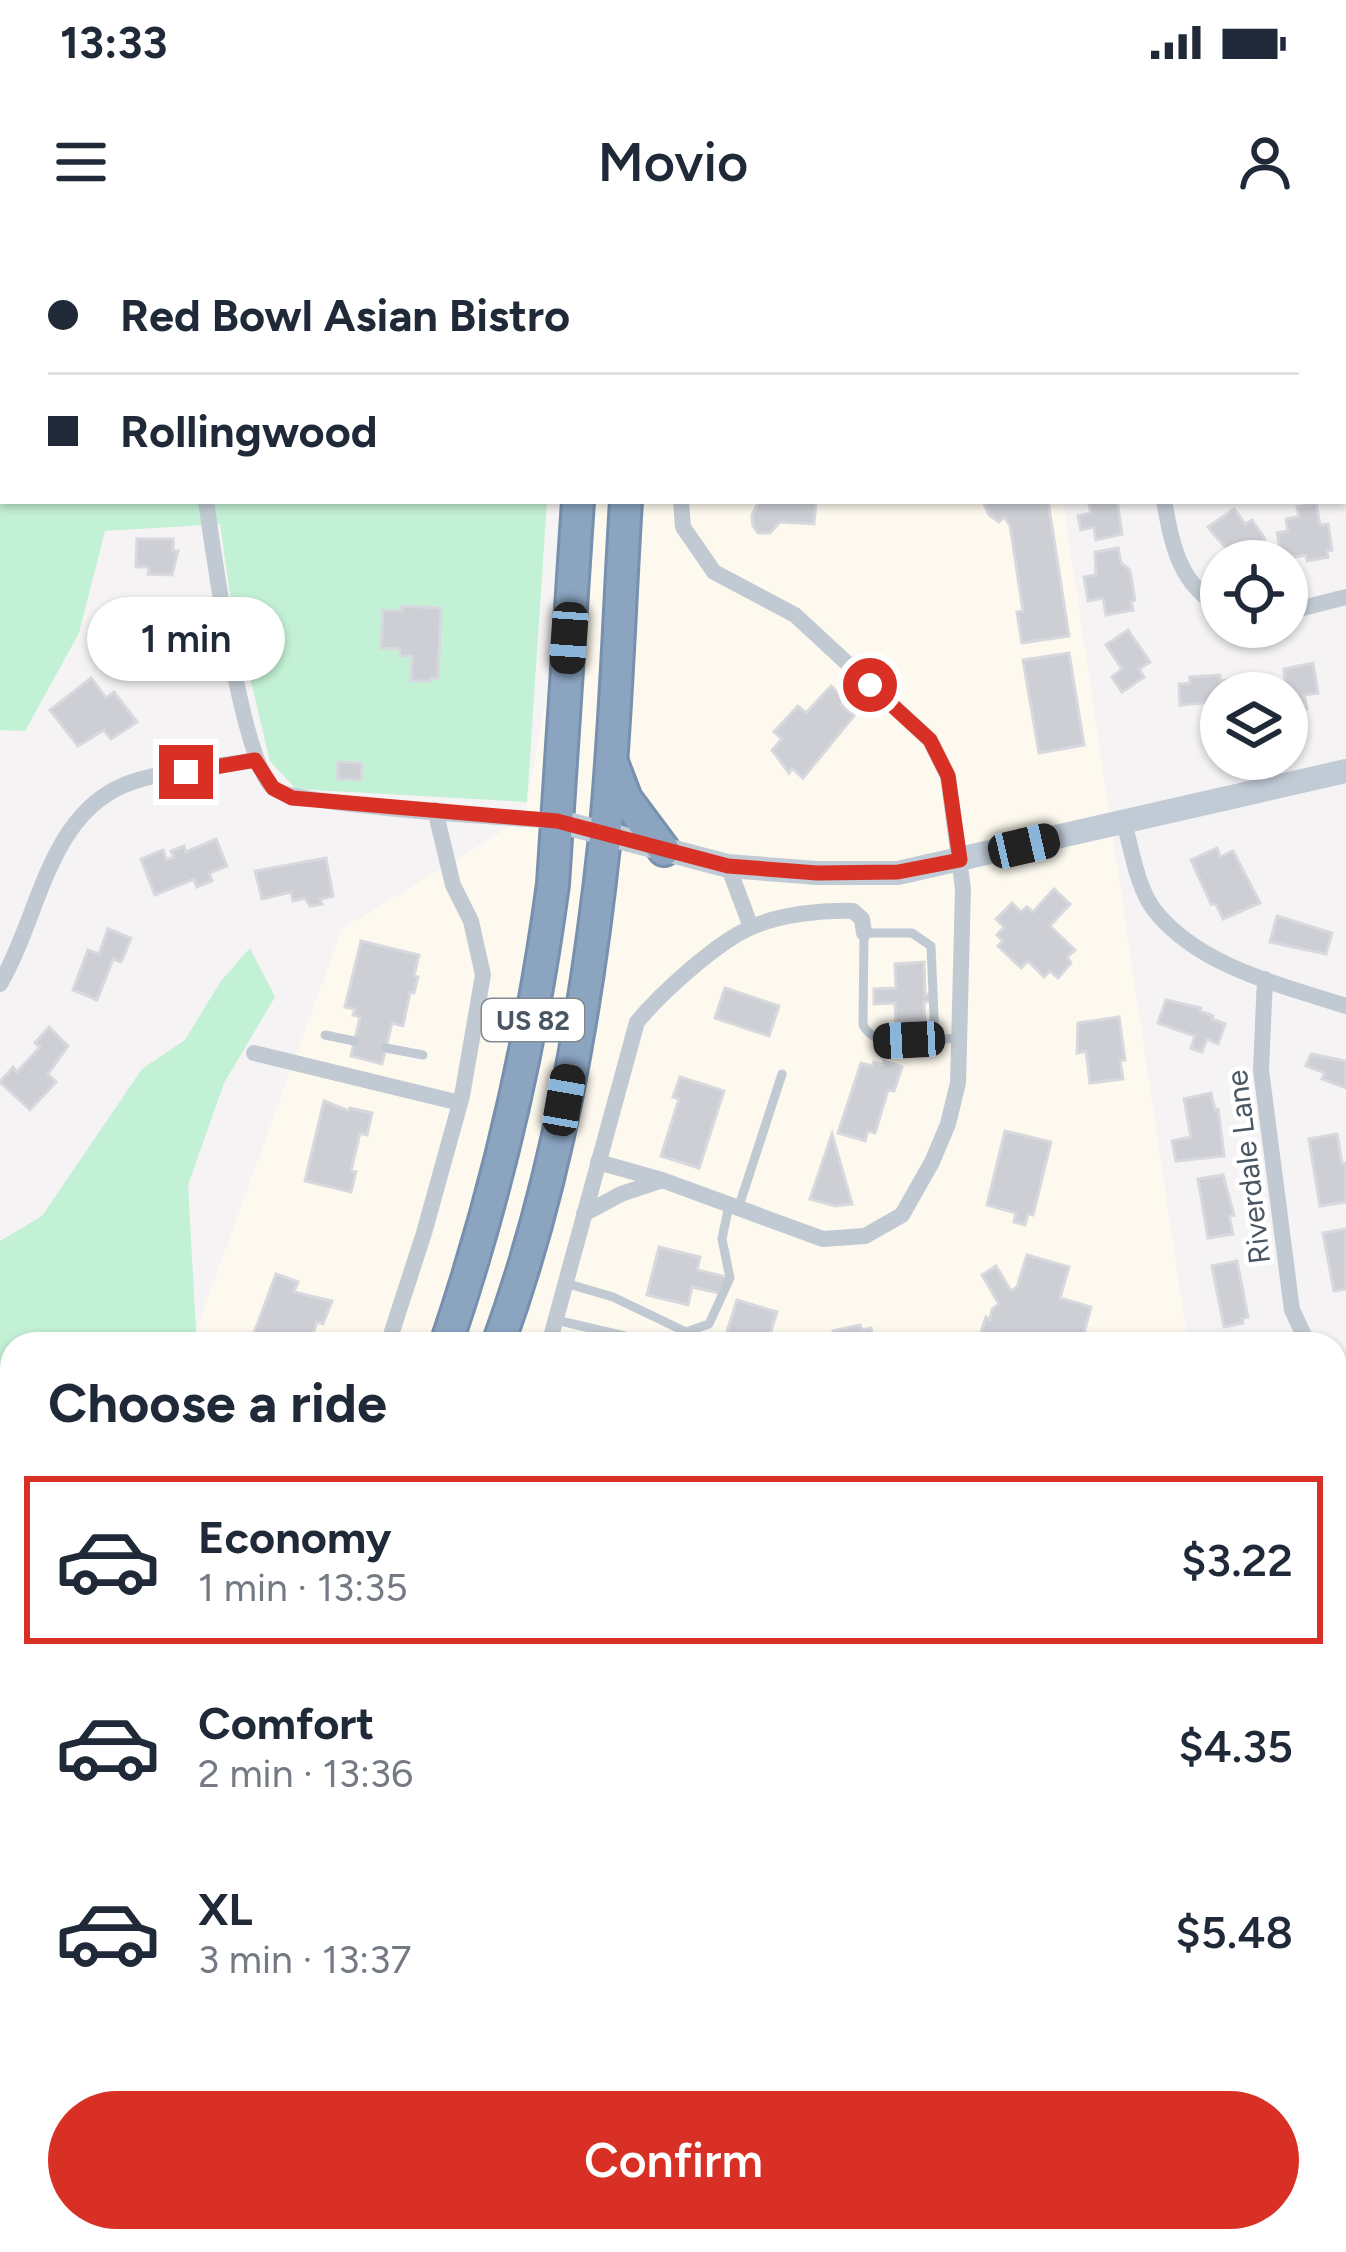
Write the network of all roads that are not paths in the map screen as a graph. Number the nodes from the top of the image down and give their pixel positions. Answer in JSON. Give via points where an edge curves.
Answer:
{"nodes":[{"id":1,"x":206,"y":504,"type":"edge"},
{"id":2,"x":578,"y":504,"type":"edge"},
{"id":3,"x":626,"y":504,"type":"edge"},
{"id":4,"x":681,"y":504,"type":"edge"},
{"id":5,"x":1164,"y":504,"type":"edge"},
{"id":6,"x":1200,"y":591,"type":"edge"},
{"id":7,"x":1345,"y":601,"type":"edge"},
{"id":8,"x":1308,"y":608,"type":"edge"},
{"id":9,"x":609,"y":753,"type":"junction"},
{"id":10,"x":255,"y":760,"type":"junction"},
{"id":11,"x":1346,"y":771,"type":"edge"},
{"id":12,"x":435,"y":809,"type":"junction"},
{"id":13,"x":557,"y":821,"type":"junction"},
{"id":14,"x":1124,"y":823,"type":"junction"},
{"id":15,"x":605,"y":836,"type":"junction"},
{"id":16,"x":664,"y":850,"type":"junction"},
{"id":17,"x":960,"y":860,"type":"junction"},
{"id":18,"x":728,"y":866,"type":"junction"},
{"id":19,"x":752,"y":927,"type":"junction"},
{"id":20,"x":864,"y":933,"type":"junction"},
{"id":21,"x":1265,"y":979,"type":"junction"},
{"id":22,"x":0,"y":984,"type":"edge"},
{"id":23,"x":1346,"y":1006,"type":"edge"},
{"id":24,"x":326,"y":1035,"type":"dead end"},
{"id":25,"x":959,"y":1038,"type":"junction"},
{"id":26,"x":935,"y":1039,"type":"junction"},
{"id":27,"x":354,"y":1041,"type":"dead end"},
{"id":28,"x":386,"y":1048,"type":"dead end"},
{"id":29,"x":254,"y":1053,"type":"dead end"},
{"id":30,"x":423,"y":1055,"type":"dead end"},
{"id":31,"x":782,"y":1074,"type":"dead end"},
{"id":32,"x":460,"y":1103,"type":"junction"},
{"id":33,"x":598,"y":1162,"type":"junction"},
{"id":34,"x":662,"y":1180,"type":"junction"},
{"id":35,"x":733,"y":1207,"type":"junction"},
{"id":36,"x":584,"y":1214,"type":"junction"},
{"id":37,"x":566,"y":1283,"type":"junction"},
{"id":38,"x":556,"y":1320,"type":"junction"},
{"id":39,"x":392,"y":1332,"type":"edge"},
{"id":40,"x":450,"y":1332,"type":"edge"},
{"id":41,"x":502,"y":1332,"type":"edge"},
{"id":42,"x":553,"y":1332,"type":"edge"},
{"id":43,"x":608,"y":1332,"type":"edge"},
{"id":44,"x":1302,"y":1332,"type":"edge"}],
"edges":[{"from":1,"to":10,"type":"street"},
{"from":2,"to":13,"type":"highway","number":"US 82"},
{"from":3,"to":9,"type":"highway","number":"US 82"},
{"from":4,"to":17,"type":"street","via":[[683,527],[714,572],[795,615],[930,740],[948,776]]},
{"from":5,"to":6,"type":"street","via":[[1172,549]]},
{"from":7,"to":8,"type":"street"},
{"from":9,"to":15,"type":"highway","number":"US 82"},
{"from":9,"to":16,"type":"highway","via":[[626,799]]},
{"from":10,"to":12,"type":"street","via":[[273,788],[292,798]]},
{"from":10,"to":22,"type":"street","via":[[139,779],[84,808]]},
{"from":11,"to":14,"type":"street"},
{"from":12,"to":13,"type":"street"},
{"from":12,"to":32,"type":"street","via":[[483,975]]},
{"from":13,"to":15,"type":"street"},
{"from":13,"to":40,"type":"highway","number":"US 82","via":[[523,1068]]},
{"from":14,"to":17,"type":"street"},
{"from":14,"to":21,"type":"street","via":[[1154,909],[1198,949]]},
{"from":15,"to":16,"type":"street"},
{"from":15,"to":41,"type":"highway","number":"US 82","via":[[556,1146]]},
{"from":16,"to":18,"type":"street"},
{"from":17,"to":18,"type":"street","via":[[898,872]]},
{"from":17,"to":25,"type":"street"},
{"from":18,"to":19,"type":"street"},
{"from":19,"to":20,"type":"street","via":[[853,911]]},
{"from":19,"to":33,"type":"street","via":[[664,990],[637,1022]]},
{"from":20,"to":26,"type":"lane","via":[[912,933],[931,946]]},
{"from":20,"to":26,"type":"lane","via":[[865,1030],[883,1042]]},
{"from":21,"to":23,"type":"street"},
{"from":21,"to":44,"type":"street","name":"Riverdale Lane","via":[[1261,1070],[1292,1310]]},
{"from":24,"to":27,"type":"lane"},
{"from":25,"to":26,"type":"lane"},
{"from":25,"to":35,"type":"street","via":[[949,1124],[902,1215],[866,1237],[823,1239]]},
{"from":28,"to":30,"type":"lane"},
{"from":29,"to":32,"type":"street"},
{"from":31,"to":35,"type":"lane"},
{"from":32,"to":39,"type":"street"},
{"from":33,"to":34,"type":"street"},
{"from":33,"to":36,"type":"street"},
{"from":34,"to":35,"type":"street"},
{"from":34,"to":36,"type":"street"},
{"from":35,"to":37,"type":"lane","via":[[722,1239],[730,1278],[709,1324],[686,1332]]},
{"from":36,"to":37,"type":"street"},
{"from":37,"to":38,"type":"street"},
{"from":38,"to":42,"type":"street"},
{"from":38,"to":43,"type":"lane"}]}
